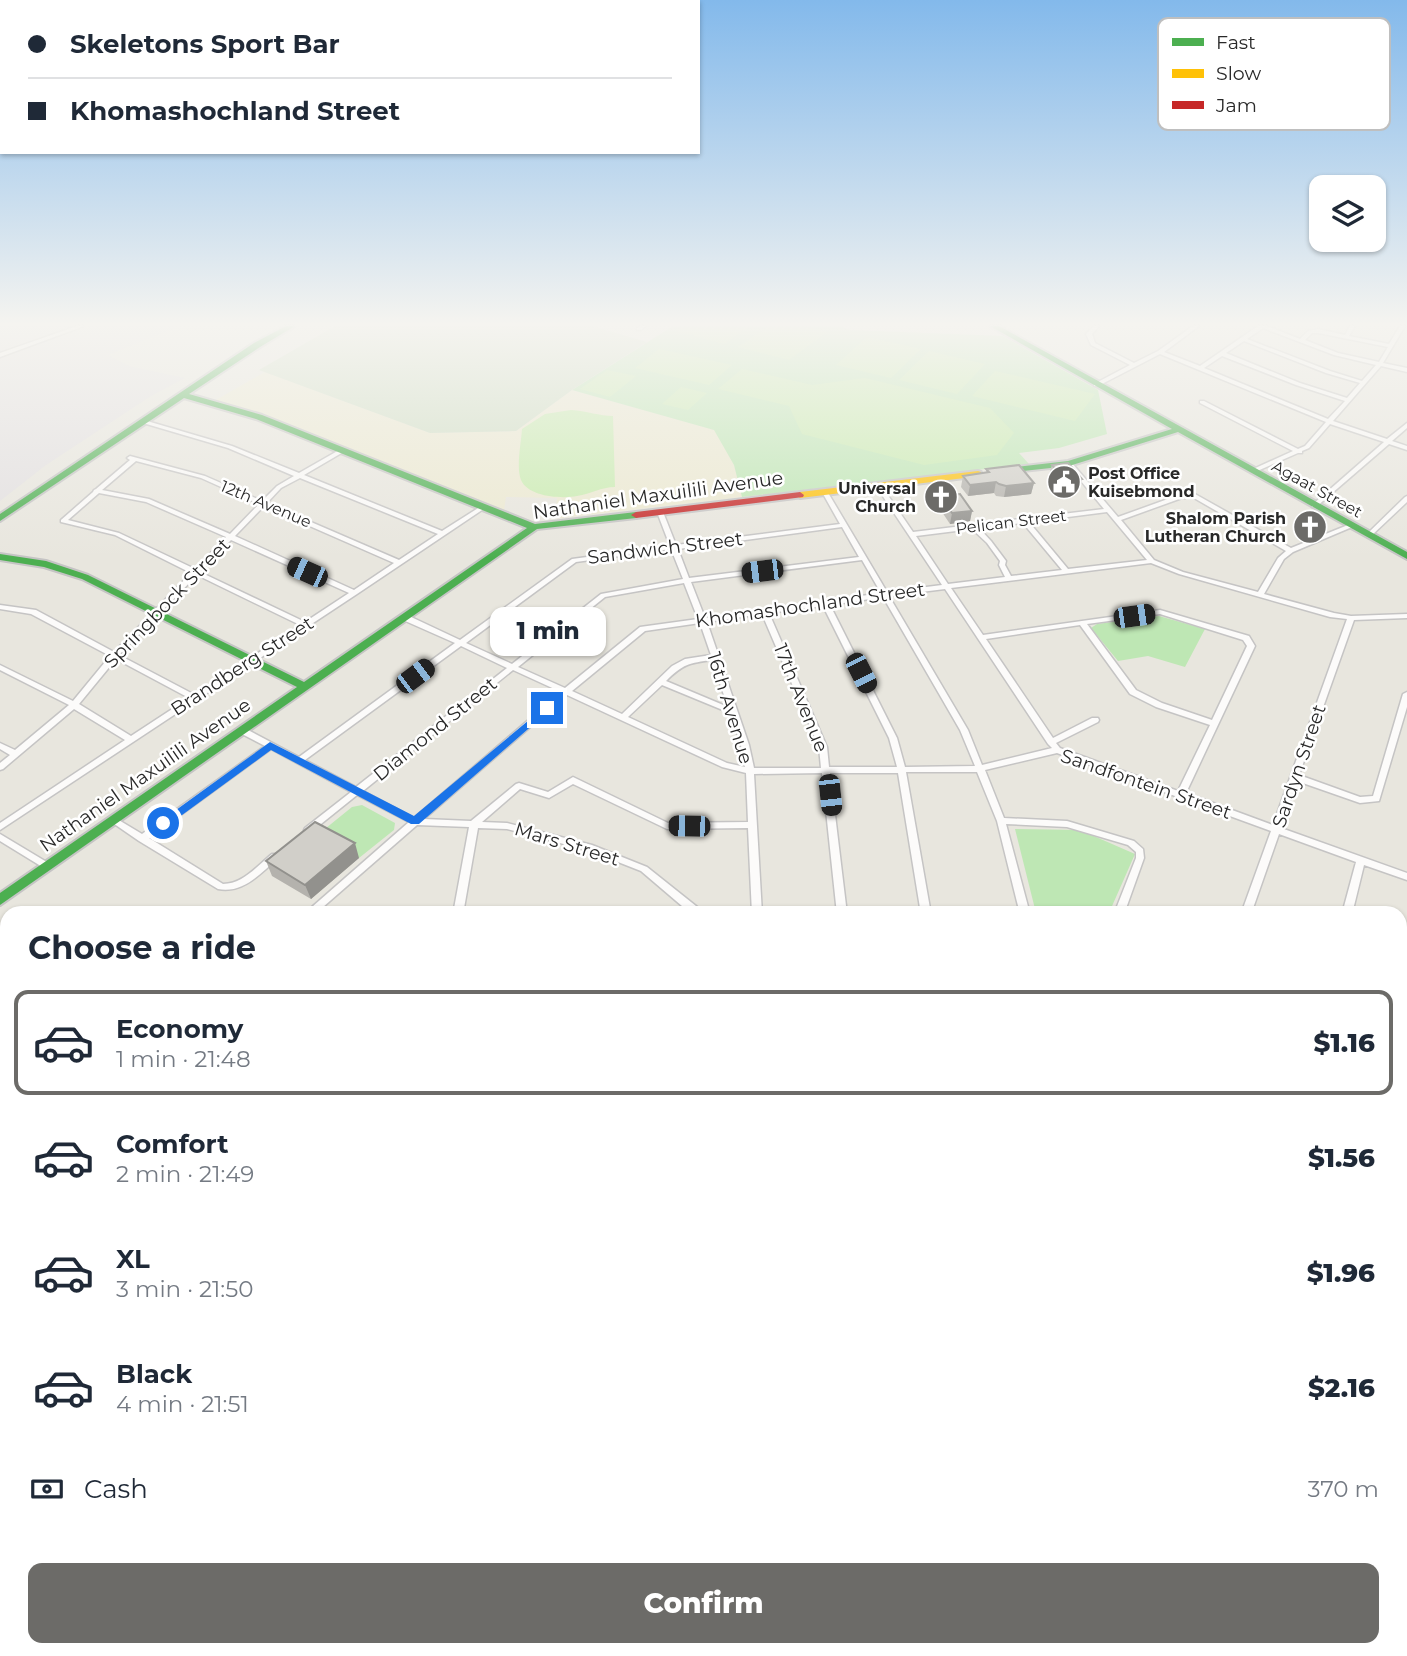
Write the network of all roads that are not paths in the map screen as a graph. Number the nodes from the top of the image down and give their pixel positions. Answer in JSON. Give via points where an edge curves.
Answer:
{"nodes":[{"id":1,"x":171,"y":403,"type":"edge"},
{"id":2,"x":212,"y":403,"type":"edge"},
{"id":3,"x":1130,"y":403,"type":"edge"},
{"id":4,"x":1205,"y":403,"type":"edge"},
{"id":5,"x":1285,"y":403,"type":"edge"},
{"id":6,"x":1346,"y":403,"type":"edge"},
{"id":7,"x":145,"y":422,"type":"junction"},
{"id":8,"x":1330,"y":422,"type":"junction"},
{"id":9,"x":1407,"y":425,"type":"edge"},
{"id":10,"x":1179,"y":429,"type":"junction"},
{"id":11,"x":1388,"y":442,"type":"junction"},
{"id":12,"x":1407,"y":448,"type":"edge"},
{"id":13,"x":343,"y":450,"type":"junction"},
{"id":14,"x":1300,"y":452,"type":"junction"},
{"id":15,"x":1069,"y":463,"type":"junction"},
{"id":16,"x":1253,"y":471,"type":"junction"},
{"id":17,"x":300,"y":474,"type":"junction"},
{"id":18,"x":879,"y":486,"type":"junction"},
{"id":19,"x":96,"y":491,"type":"junction"},
{"id":20,"x":825,"y":492,"type":"junction"},
{"id":21,"x":1407,"y":498,"type":"edge"},
{"id":22,"x":263,"y":503,"type":"junction"},
{"id":23,"x":485,"y":506,"type":"junction"},
{"id":24,"x":1314,"y":506,"type":"junction"},
{"id":25,"x":1110,"y":510,"type":"junction"},
{"id":26,"x":660,"y":512,"type":"junction"},
{"id":27,"x":0,"y":519,"type":"edge"},
{"id":28,"x":1118,"y":519,"type":"junction"},
{"id":29,"x":1024,"y":520,"type":"junction"},
{"id":30,"x":845,"y":525,"type":"junction"},
{"id":31,"x":973,"y":526,"type":"junction"},
{"id":32,"x":1350,"y":526,"type":"junction"},
{"id":33,"x":534,"y":527,"type":"junction"},
{"id":34,"x":443,"y":534,"type":"junction"},
{"id":35,"x":912,"y":534,"type":"junction"},
{"id":36,"x":1369,"y":535,"type":"junction"},
{"id":37,"x":230,"y":537,"type":"junction"},
{"id":38,"x":673,"y":546,"type":"junction"},
{"id":39,"x":1291,"y":551,"type":"junction"},
{"id":40,"x":1407,"y":556,"type":"edge"},
{"id":41,"x":0,"y":557,"type":"edge"},
{"id":42,"x":864,"y":558,"type":"junction"},
{"id":43,"x":1152,"y":561,"type":"junction"},
{"id":44,"x":400,"y":563,"type":"junction"},
{"id":45,"x":1066,"y":571,"type":"junction"},
{"id":46,"x":196,"y":574,"type":"junction"},
{"id":47,"x":1009,"y":578,"type":"junction"},
{"id":48,"x":685,"y":581,"type":"junction"},
{"id":49,"x":947,"y":586,"type":"junction"},
{"id":50,"x":355,"y":593,"type":"junction"},
{"id":51,"x":886,"y":594,"type":"junction"},
{"id":52,"x":1260,"y":595,"type":"junction"},
{"id":53,"x":825,"y":602,"type":"junction"},
{"id":54,"x":0,"y":607,"type":"edge"},
{"id":55,"x":764,"y":611,"type":"junction"},
{"id":56,"x":158,"y":613,"type":"junction"},
{"id":57,"x":1407,"y":616,"type":"edge"},
{"id":58,"x":406,"y":618,"type":"junction"},
{"id":59,"x":1351,"y":618,"type":"junction"},
{"id":60,"x":702,"y":619,"type":"junction"},
{"id":61,"x":1082,"y":622,"type":"junction"},
{"id":62,"x":305,"y":625,"type":"junction"},
{"id":63,"x":982,"y":637,"type":"junction"},
{"id":64,"x":459,"y":643,"type":"junction"},
{"id":65,"x":116,"y":654,"type":"junction"},
{"id":66,"x":716,"y":657,"type":"junction"},
{"id":67,"x":252,"y":661,"type":"junction"},
{"id":68,"x":0,"y":667,"type":"edge"},
{"id":69,"x":512,"y":667,"type":"junction"},
{"id":70,"x":662,"y":682,"type":"junction"},
{"id":71,"x":305,"y":687,"type":"junction"},
{"id":72,"x":566,"y":692,"type":"junction"},
{"id":73,"x":1407,"y":694,"type":"edge"},
{"id":74,"x":195,"y":698,"type":"junction"},
{"id":75,"x":74,"y":705,"type":"junction"},
{"id":76,"x":734,"y":712,"type":"junction"},
{"id":77,"x":623,"y":718,"type":"junction"},
{"id":78,"x":1095,"y":720,"type":"dead end"},
{"id":79,"x":1214,"y":724,"type":"junction"},
{"id":80,"x":243,"y":731,"type":"junction"},
{"id":81,"x":131,"y":740,"type":"junction"},
{"id":82,"x":0,"y":746,"type":"edge"},
{"id":83,"x":270,"y":746,"type":"junction"},
{"id":84,"x":1054,"y":746,"type":"junction"},
{"id":85,"x":15,"y":754,"type":"junction"},
{"id":86,"x":299,"y":761,"type":"junction"},
{"id":87,"x":0,"y":767,"type":"edge"},
{"id":88,"x":978,"y":769,"type":"junction"},
{"id":89,"x":750,"y":771,"type":"junction"},
{"id":90,"x":828,"y":771,"type":"junction"},
{"id":91,"x":902,"y":771,"type":"junction"},
{"id":92,"x":1296,"y":777,"type":"junction"},
{"id":93,"x":356,"y":791,"type":"junction"},
{"id":94,"x":1181,"y":794,"type":"junction"},
{"id":95,"x":114,"y":821,"type":"junction"},
{"id":96,"x":415,"y":821,"type":"junction"},
{"id":97,"x":1001,"y":821,"type":"junction"},
{"id":98,"x":474,"y":824,"type":"junction"},
{"id":99,"x":752,"y":825,"type":"junction"},
{"id":100,"x":0,"y":828,"type":"edge"},
{"id":101,"x":1277,"y":830,"type":"junction"},
{"id":102,"x":303,"y":834,"type":"edge"},
{"id":103,"x":0,"y":837,"type":"edge"},
{"id":104,"x":142,"y":839,"type":"junction"},
{"id":105,"x":281,"y":851,"type":"edge"},
{"id":106,"x":1361,"y":861,"type":"junction"},
{"id":107,"x":47,"y":866,"type":"junction"},
{"id":108,"x":1407,"y":877,"type":"edge"},
{"id":109,"x":0,"y":900,"type":"edge"},
{"id":110,"x":317,"y":906,"type":"edge"},
{"id":111,"x":459,"y":906,"type":"edge"},
{"id":112,"x":690,"y":906,"type":"edge"},
{"id":113,"x":757,"y":906,"type":"edge"},
{"id":114,"x":841,"y":906,"type":"edge"},
{"id":115,"x":925,"y":906,"type":"edge"},
{"id":116,"x":1023,"y":906,"type":"edge"},
{"id":117,"x":1122,"y":906,"type":"edge"},
{"id":118,"x":1249,"y":906,"type":"edge"},
{"id":119,"x":1349,"y":906,"type":"edge"}],
"edges":[{"from":1,"to":7,"type":"street"},
{"from":2,"to":13,"type":"street"},
{"from":3,"to":10,"type":"street","name":"Agaat Street"},
{"from":4,"to":14,"type":"street"},
{"from":5,"to":8,"type":"street"},
{"from":6,"to":8,"type":"street"},
{"from":7,"to":17,"type":"street","via":[[230,446]]},
{"from":7,"to":27,"type":"street"},
{"from":8,"to":11,"type":"street"},
{"from":8,"to":14,"type":"street"},
{"from":9,"to":11,"type":"street"},
{"from":10,"to":15,"type":"street","name":"Nathaniel Maxuilili Avenue"},
{"from":10,"to":16,"type":"street","name":"Agaat Street"},
{"from":11,"to":12,"type":"street"},
{"from":11,"to":24,"type":"street"},
{"from":13,"to":17,"type":"street","name":"Springbock Street"},
{"from":13,"to":23,"type":"street"},
{"from":14,"to":16,"type":"street"},
{"from":15,"to":18,"type":"street","name":"Nathaniel Maxuilili Avenue"},
{"from":15,"to":25,"type":"street"},
{"from":16,"to":24,"type":"street","name":"Agaat Street"},
{"from":17,"to":22,"type":"street","name":"Springbock Street"},
{"from":17,"to":34,"type":"street"},
{"from":18,"to":20,"type":"street","name":"Nathaniel Maxuilili Avenue"},
{"from":18,"to":35,"type":"street"},
{"from":19,"to":22,"type":"street","name":"12th Avenue","via":[[132,459],[203,477]]},
{"from":19,"to":37,"type":"street","via":[[147,500]]},
{"from":19,"to":46,"type":"street","via":[[63,521],[117,534]]},
{"from":20,"to":26,"type":"street","name":"Nathaniel Maxuilili Avenue"},
{"from":20,"to":30,"type":"street"},
{"from":21,"to":36,"type":"street"},
{"from":22,"to":37,"type":"street","name":"Springbock Street"},
{"from":22,"to":44,"type":"street","name":"12th Avenue"},
{"from":23,"to":33,"type":"street"},
{"from":23,"to":34,"type":"street","name":"Brandberg Street"},
{"from":24,"to":32,"type":"street","name":"Agaat Street"},
{"from":25,"to":28,"type":"street"},
{"from":25,"to":29,"type":"street","name":"Pelican Street"},
{"from":26,"to":33,"type":"street","name":"Nathaniel Maxuilili Avenue"},
{"from":26,"to":38,"type":"street","name":"16th Avenue"},
{"from":28,"to":39,"type":"street","via":[[1181,496],[1195,496]]},
{"from":28,"to":43,"type":"street"},
{"from":29,"to":31,"type":"street","name":"Pelican Street"},
{"from":29,"to":45,"type":"street"},
{"from":30,"to":38,"type":"street","name":"Sandwich Street"},
{"from":30,"to":42,"type":"street"},
{"from":31,"to":35,"type":"street","name":"Pelican Street"},
{"from":31,"to":47,"type":"street","via":[[1003,561]]},
{"from":32,"to":36,"type":"street","name":"Agaat Street"},
{"from":32,"to":39,"type":"street"},
{"from":33,"to":58,"type":"street","name":"Nathaniel Maxuilili Avenue"},
{"from":34,"to":44,"type":"street","name":"Brandberg Street"},
{"from":35,"to":49,"type":"street"},
{"from":36,"to":40,"type":"street","name":"Agaat Street"},
{"from":37,"to":46,"type":"street","name":"Springbock Street"},
{"from":37,"to":50,"type":"street"},
{"from":38,"to":48,"type":"street","name":"16th Avenue"},
{"from":38,"to":64,"type":"street","name":"Sandwich Street","via":[[573,560]]},
{"from":39,"to":52,"type":"street","via":[[1281,558]]},
{"from":41,"to":56,"type":"street","via":[[62,568]]},
{"from":42,"to":48,"type":"street","name":"Diamond Street"},
{"from":42,"to":51,"type":"street"},
{"from":43,"to":45,"type":"street","name":"Khomashochland Street"},
{"from":43,"to":52,"type":"street","name":"Khomashochland Street"},
{"from":44,"to":50,"type":"street","name":"Brandberg Street"},
{"from":45,"to":47,"type":"street","name":"Khomashochland Street"},
{"from":46,"to":56,"type":"street","name":"Springbock Street"},
{"from":46,"to":62,"type":"street"},
{"from":47,"to":49,"type":"street","name":"Khomashochland Street"},
{"from":48,"to":60,"type":"street","name":"16th Avenue"},
{"from":48,"to":69,"type":"street","name":"Diamond Street","via":[[606,594]]},
{"from":49,"to":51,"type":"street","name":"Khomashochland Street"},
{"from":49,"to":63,"type":"street"},
{"from":50,"to":62,"type":"street","name":"Brandberg Street"},
{"from":51,"to":53,"type":"street","name":"Khomashochland Street"},
{"from":51,"to":88,"type":"street","via":[[956,714]]},
{"from":52,"to":59,"type":"street","name":"Khomashochland Street"},
{"from":53,"to":55,"type":"street","name":"Khomashochland Street"},
{"from":53,"to":91,"type":"street","via":[[893,738]]},
{"from":54,"to":65,"type":"street","via":[[33,612]]},
{"from":55,"to":60,"type":"street","name":"Khomashochland Street"},
{"from":55,"to":90,"type":"street","name":"17th Avenue","via":[[811,716]]},
{"from":56,"to":65,"type":"street","name":"Springbock Street"},
{"from":56,"to":67,"type":"street"},
{"from":57,"to":59,"type":"street","name":"Khomashochland Street"},
{"from":58,"to":64,"type":"street","name":"Sandfontein Street"},
{"from":58,"to":71,"type":"street","name":"Nathaniel Maxuilili Avenue"},
{"from":59,"to":92,"type":"street","name":"Sardyn Street"},
{"from":60,"to":66,"type":"street","name":"16th Avenue"},
{"from":60,"to":72,"type":"street","name":"Khomashochland Street","via":[[643,629]]},
{"from":61,"to":63,"type":"street"},
{"from":61,"to":79,"type":"street","via":[[1133,692]]},
{"from":61,"to":79,"type":"street","via":[[1160,612],[1246,638],[1251,646]]},
{"from":62,"to":67,"type":"street","name":"Brandberg Street"},
{"from":63,"to":84,"type":"street"},
{"from":64,"to":69,"type":"street","name":"Sandfontein Street"},
{"from":64,"to":86,"type":"street","name":"Sandwich Street"},
{"from":65,"to":74,"type":"street"},
{"from":65,"to":75,"type":"street","name":"Springbock Street"},
{"from":66,"to":70,"type":"street","via":[[688,661]]},
{"from":66,"to":76,"type":"street","name":"16th Avenue"},
{"from":67,"to":71,"type":"street"},
{"from":67,"to":74,"type":"street","name":"Brandberg Street"},
{"from":68,"to":75,"type":"street"},
{"from":69,"to":72,"type":"street","name":"Sandfontein Street"},
{"from":69,"to":93,"type":"street","name":"Diamond Street"},
{"from":70,"to":76,"type":"street"},
{"from":70,"to":77,"type":"street"},
{"from":71,"to":80,"type":"street","name":"Nathaniel Maxuilili Avenue"},
{"from":72,"to":77,"type":"street","name":"Sandfontein Street"},
{"from":72,"to":96,"type":"street","name":"Khomashochland Street"},
{"from":73,"to":92,"type":"street","via":[[1376,799],[1360,800]]},
{"from":74,"to":81,"type":"street","name":"Brandberg Street"},
{"from":75,"to":81,"type":"street"},
{"from":75,"to":85,"type":"street","name":"Springbock Street"},
{"from":76,"to":89,"type":"street","name":"16th Avenue"},
{"from":77,"to":89,"type":"street","name":"Sandfontein Street","via":[[725,765]]},
{"from":78,"to":84,"type":"street"},
{"from":79,"to":94,"type":"street"},
{"from":80,"to":83,"type":"street"},
{"from":80,"to":95,"type":"street","name":"Nathaniel Maxuilili Avenue"},
{"from":81,"to":100,"type":"street","name":"Brandberg Street"},
{"from":82,"to":85,"type":"street"},
{"from":83,"to":86,"type":"street"},
{"from":83,"to":104,"type":"street"},
{"from":84,"to":88,"type":"street","name":"Sandfontein Street"},
{"from":84,"to":94,"type":"street","name":"Sandfontein Street"},
{"from":85,"to":87,"type":"street","name":"Springbock Street"},
{"from":86,"to":93,"type":"street"},
{"from":88,"to":91,"type":"street","name":"Sandfontein Street"},
{"from":88,"to":97,"type":"street"},
{"from":89,"to":90,"type":"street","name":"Sandfontein Street"},
{"from":89,"to":99,"type":"street","name":"16th Avenue"},
{"from":90,"to":91,"type":"street","name":"Sandfontein Street"},
{"from":90,"to":114,"type":"street","name":"17th Avenue"},
{"from":91,"to":115,"type":"street"},
{"from":92,"to":101,"type":"street","name":"Sardyn Street"},
{"from":93,"to":96,"type":"street"},
{"from":93,"to":102,"type":"street","name":"Diamond Street"},
{"from":94,"to":101,"type":"street","name":"Sandfontein Street"},
{"from":95,"to":104,"type":"street"},
{"from":95,"to":107,"type":"street","name":"Nathaniel Maxuilili Avenue"},
{"from":96,"to":98,"type":"street","name":"Mars Street"},
{"from":96,"to":110,"type":"street","name":"Khomashochland Street"},
{"from":97,"to":116,"type":"street"},
{"from":97,"to":117,"type":"street","via":[[1067,824],[1131,844],[1140,851],[1140,858]]},
{"from":98,"to":99,"type":"street","via":[[514,788],[549,794],[573,780],[667,825]]},
{"from":98,"to":111,"type":"street"},
{"from":98,"to":112,"type":"street","name":"Mars Street","via":[[541,833],[592,848],[648,872]]},
{"from":99,"to":113,"type":"street","name":"16th Avenue"},
{"from":101,"to":106,"type":"street","name":"Sandfontein Street"},
{"from":101,"to":118,"type":"street","name":"Sardyn Street"},
{"from":103,"to":107,"type":"street"},
{"from":104,"to":105,"type":"street","via":[[220,887],[231,889]]},
{"from":106,"to":108,"type":"street","name":"Sandfontein Street"},
{"from":106,"to":119,"type":"street"},
{"from":107,"to":109,"type":"street","name":"Nathaniel Maxuilili Avenue"}]}
